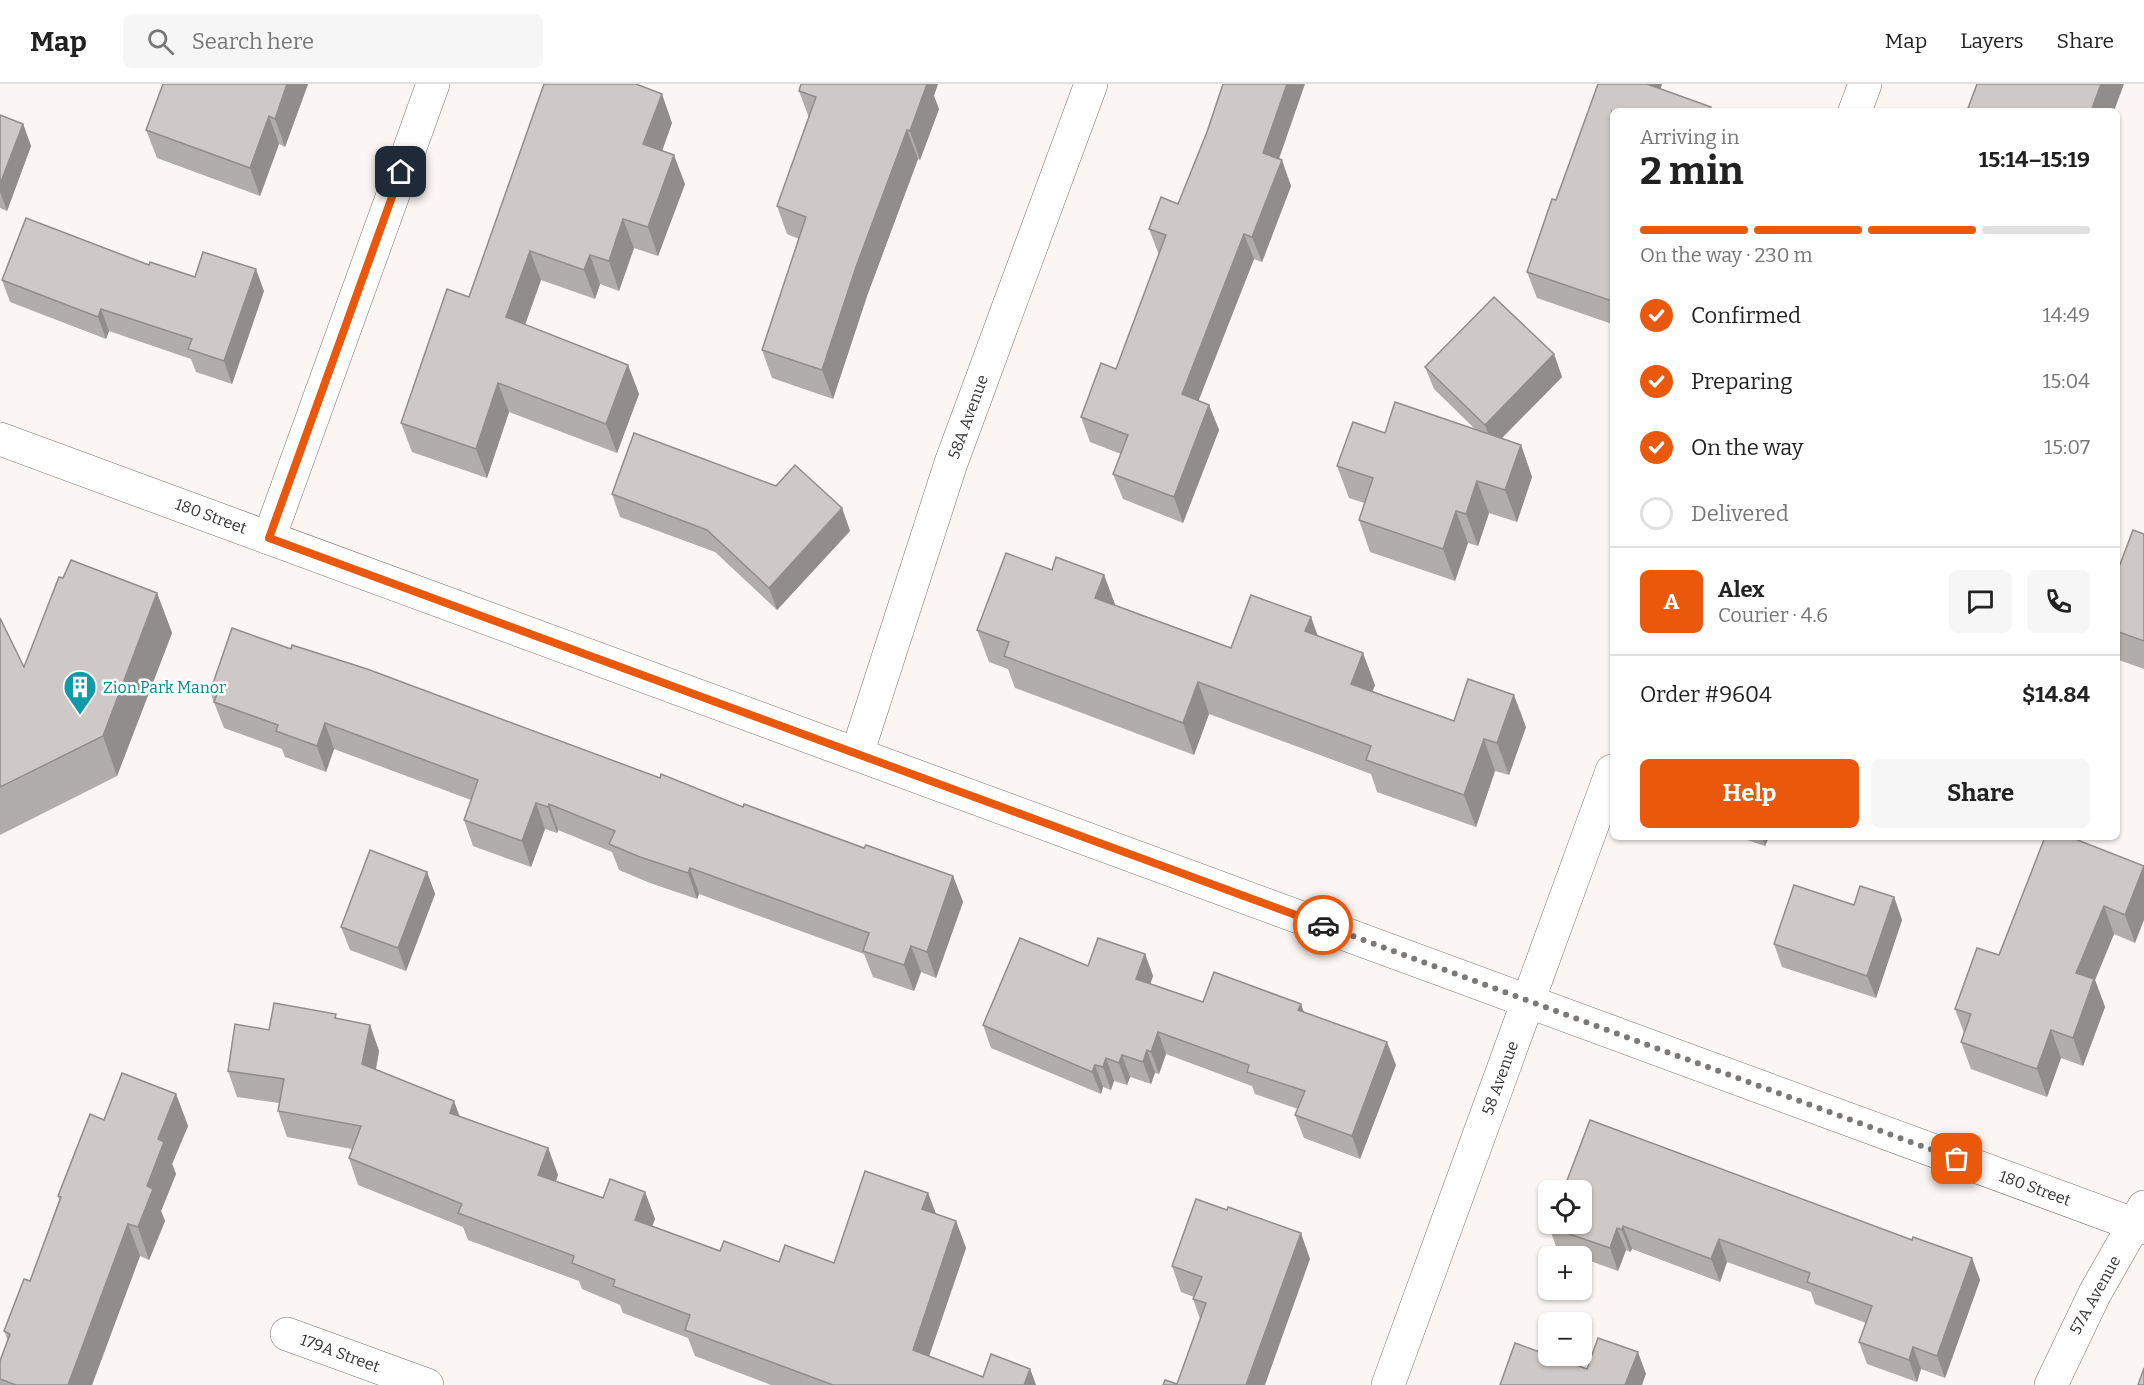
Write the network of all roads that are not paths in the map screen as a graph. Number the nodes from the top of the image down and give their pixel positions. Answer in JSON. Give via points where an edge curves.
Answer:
{"nodes":[{"id":1,"x":433,"y":84,"type":"edge"},
{"id":2,"x":1091,"y":84,"type":"edge"},
{"id":3,"x":1865,"y":84,"type":"edge"},
{"id":4,"x":1856,"y":108,"type":"edge"},
{"id":5,"x":0,"y":439,"type":"edge"},
{"id":6,"x":269,"y":538,"type":"junction"},
{"id":7,"x":857,"y":754,"type":"junction"},
{"id":8,"x":1610,"y":776,"type":"edge"},
{"id":9,"x":1528,"y":1000,"type":"junction"},
{"id":10,"x":2141,"y":1220,"type":"edge"},
{"id":11,"x":287,"y":1334,"type":"dead end"},
{"id":12,"x":427,"y":1385,"type":"edge"},
{"id":13,"x":1388,"y":1385,"type":"edge"},
{"id":14,"x":2051,"y":1385,"type":"edge"}],
"edges":[{"from":1,"to":6,"type":"street"},
{"from":2,"to":7,"type":"street","name":"58A Avenue","via":[[951,463]]},
{"from":3,"to":4,"type":"street"},
{"from":5,"to":6,"type":"street","name":"180 Street"},
{"from":6,"to":7,"type":"street","name":"180 Street"},
{"from":7,"to":9,"type":"street","name":"180 Street"},
{"from":8,"to":9,"type":"street","name":"58 Avenue"},
{"from":9,"to":10,"type":"street","name":"180 Street"},
{"from":9,"to":13,"type":"street","name":"58 Avenue"},
{"from":10,"to":14,"type":"street","name":"57A Avenue","via":[[2090,1302]]},
{"from":11,"to":12,"type":"street","name":"179A Street"}]}
